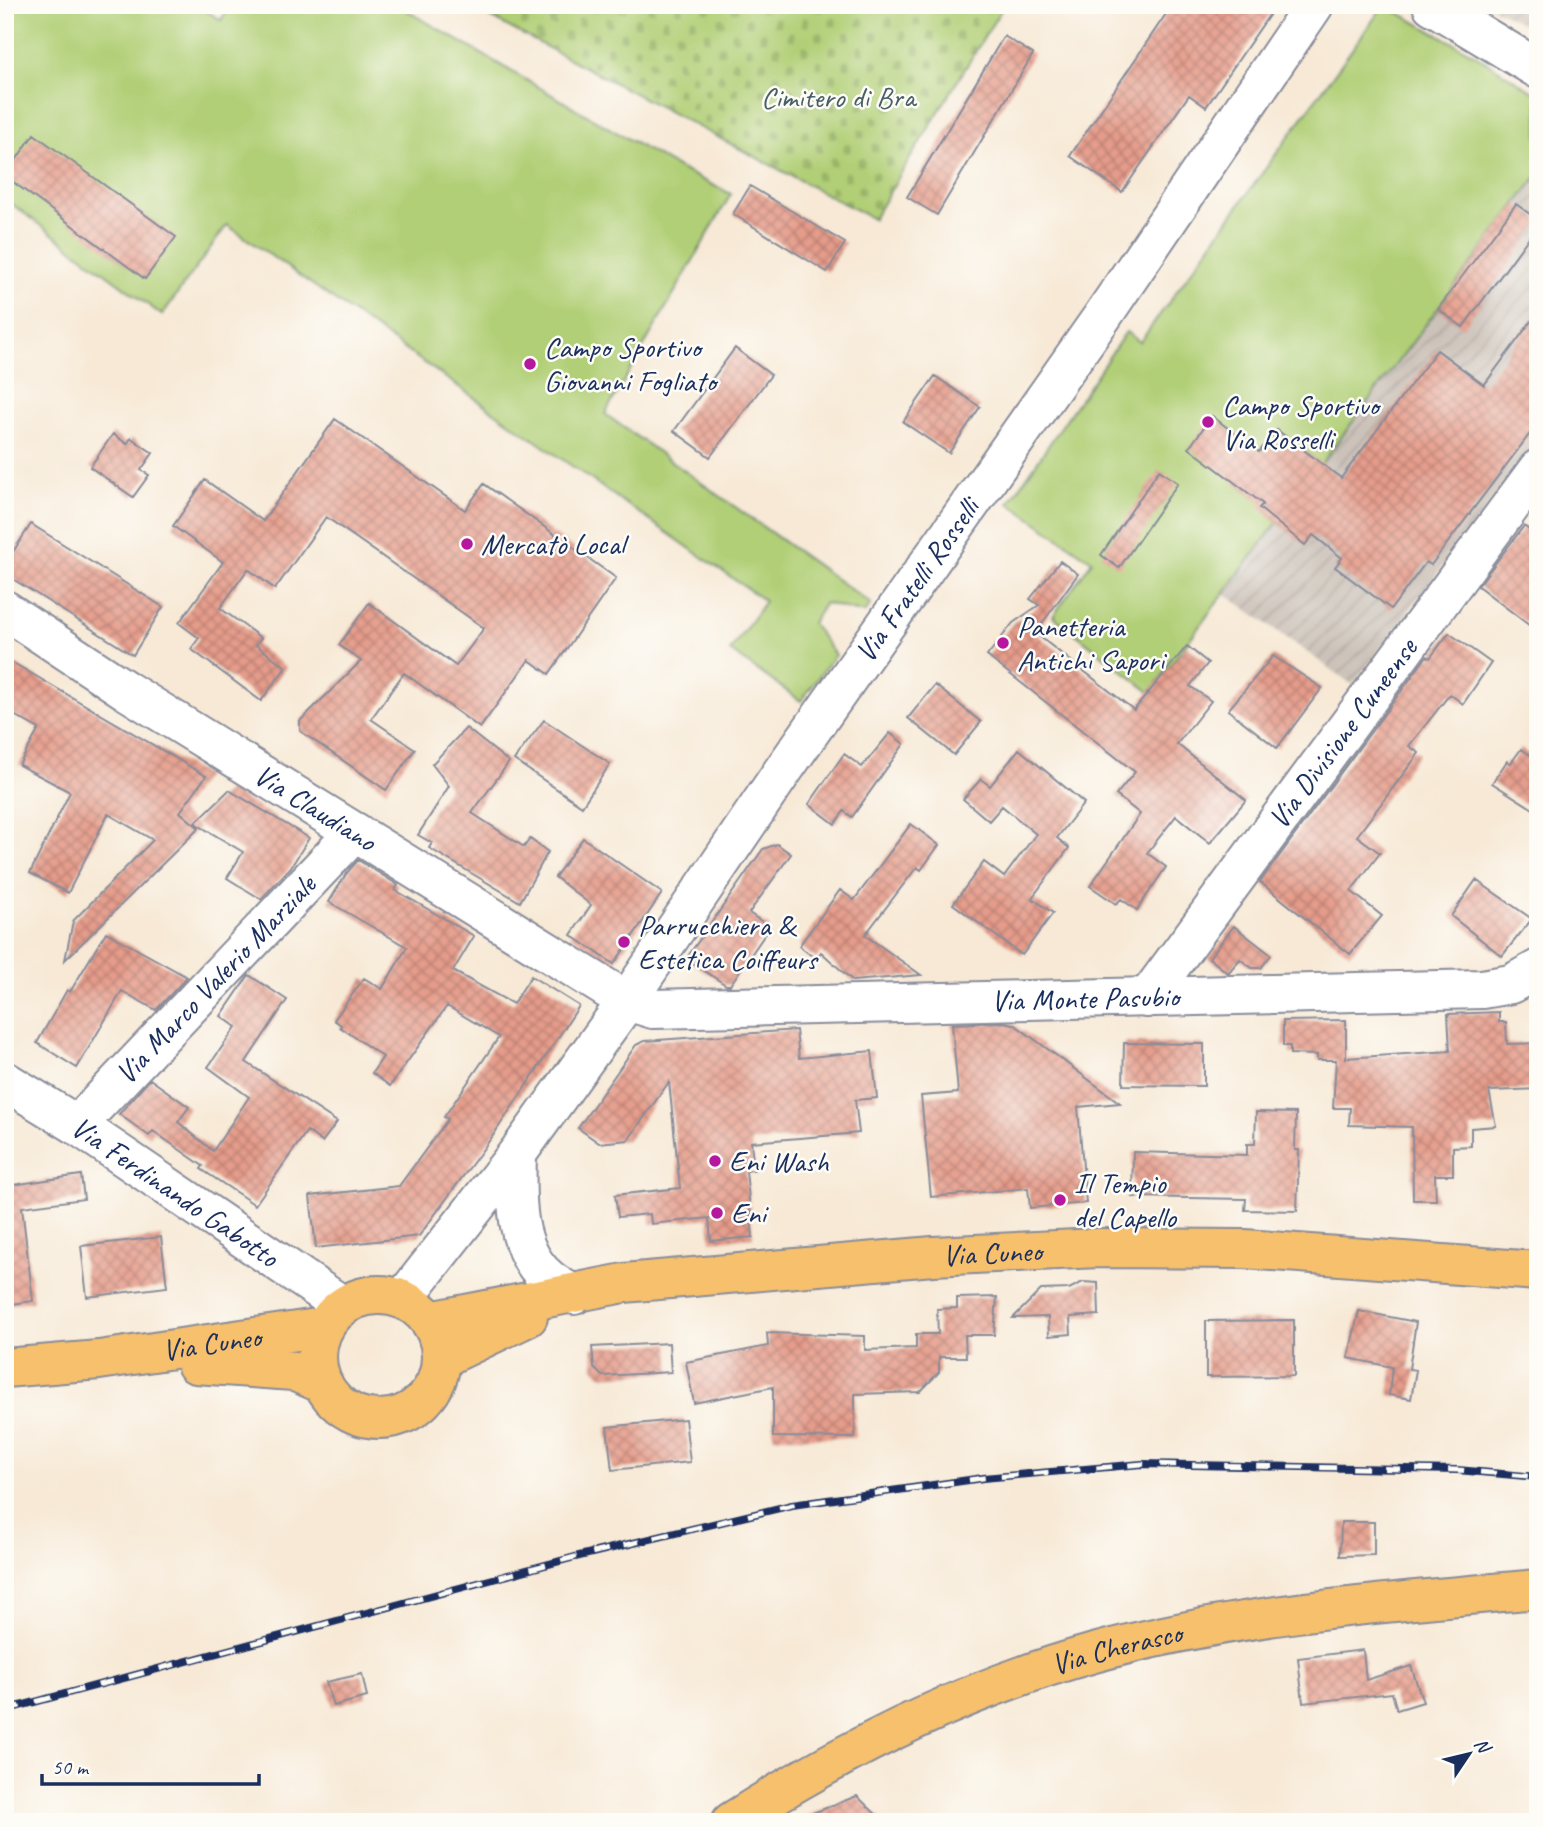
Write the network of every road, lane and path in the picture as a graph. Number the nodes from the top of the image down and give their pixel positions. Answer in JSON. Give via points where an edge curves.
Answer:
{"nodes":[{"id":1,"x":1314,"y":5,"type":"edge"},
{"id":2,"x":1432,"y":5,"type":"edge"},
{"id":3,"x":1538,"y":69,"type":"edge"},
{"id":4,"x":1538,"y":469,"type":"edge"},
{"id":5,"x":5,"y":610,"type":"edge"},
{"id":6,"x":355,"y":832,"type":"junction"},
{"id":7,"x":1538,"y":969,"type":"edge"},
{"id":8,"x":1147,"y":998,"type":"junction"},
{"id":9,"x":627,"y":1001,"type":"junction"},
{"id":10,"x":5,"y":1081,"type":"edge"},
{"id":11,"x":77,"y":1125,"type":"junction"},
{"id":12,"x":517,"y":1154,"type":"junction"},
{"id":13,"x":1538,"y":1271,"type":"edge"},
{"id":14,"x":574,"y":1295,"type":"junction"},
{"id":15,"x":416,"y":1310,"type":"junction"},
{"id":16,"x":334,"y":1316,"type":"junction"},
{"id":17,"x":442,"y":1358,"type":"junction"},
{"id":18,"x":99,"y":1360,"type":"junction"},
{"id":19,"x":5,"y":1368,"type":"edge"},
{"id":20,"x":323,"y":1384,"type":"junction"},
{"id":21,"x":1538,"y":1589,"type":"edge"},
{"id":22,"x":731,"y":1822,"type":"edge"}],
"edges":[{"from":1,"to":9,"type":"street","name":"Via Fratelli Rosselli"},
{"from":2,"to":3,"type":"street"},
{"from":4,"to":8,"type":"street","name":"Via Divisione Cuneense"},
{"from":5,"to":6,"type":"street","name":"Via Claudiano"},
{"from":6,"to":9,"type":"street","name":"Via Claudiano"},
{"from":6,"to":11,"type":"street","name":"Via Marco Valerio Marziale"},
{"from":7,"to":8,"type":"street","name":"Via Monte Pasubio","via":[[1511,984],[1482,989]]},
{"from":8,"to":9,"type":"street","name":"Via Monte Pasubio","via":[[653,1009]]},
{"from":9,"to":12,"type":"street","name":"Via Fratelli Rosselli"},
{"from":10,"to":11,"type":"street","name":"Via Ferdinando Gabotto"},
{"from":11,"to":16,"type":"street","name":"Via Ferdinando Gabotto"},
{"from":12,"to":14,"type":"street","via":[[516,1195],[522,1235],[536,1266]]},
{"from":12,"to":15,"type":"street","name":"Via Fratelli Rosselli"},
{"from":13,"to":14,"type":"main road","name":"Via Cuneo","via":[[1245,1249],[1098,1248],[688,1275]]},
{"from":14,"to":15,"type":"main road","name":"Via Cuneo"},
{"from":14,"to":17,"type":"main road","name":"Via Cuneo"},
{"from":15,"to":16,"type":"main road","via":[[372,1295]]},
{"from":15,"to":17,"type":"main road","via":[[439,1339]]},
{"from":16,"to":18,"type":"main road","name":"Via Cuneo"},
{"from":16,"to":20,"type":"main road","via":[[318,1345],[317,1365]]},
{"from":17,"to":20,"type":"main road","via":[[430,1393],[418,1406],[392,1417],[365,1418],[348,1411]]},
{"from":18,"to":19,"type":"main road","name":"Via Cuneo"},
{"from":18,"to":20,"type":"main road","name":"Via Cuneo","via":[[258,1367],[293,1371]]},
{"from":21,"to":22,"type":"main road","name":"Via Cherasco","via":[[1275,1617],[1092,1653],[943,1706],[813,1770]]}]}
